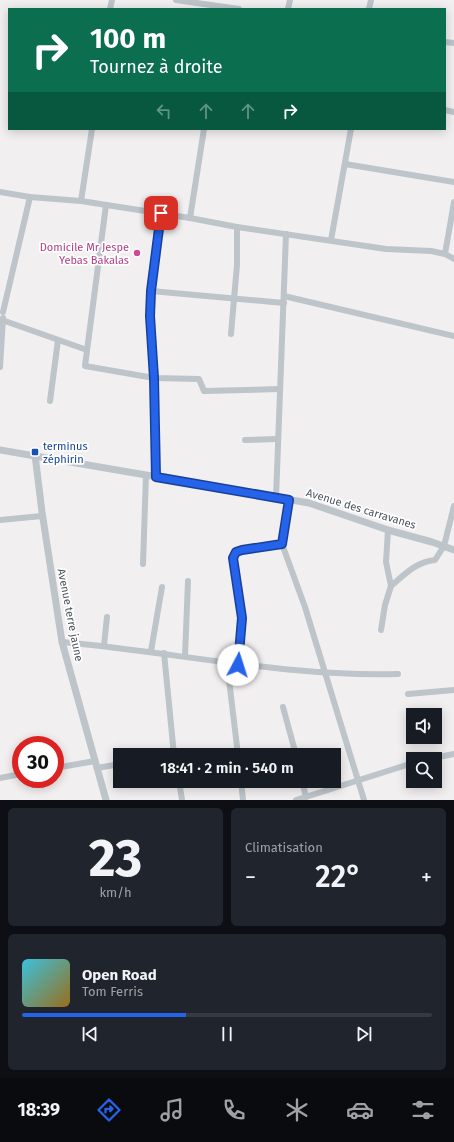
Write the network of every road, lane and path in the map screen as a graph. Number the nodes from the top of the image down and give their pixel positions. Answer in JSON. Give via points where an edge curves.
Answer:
{"nodes":[{"id":1,"x":176,"y":0,"type":"edge"},
{"id":2,"x":232,"y":8,"type":"edge"},
{"id":3,"x":92,"y":130,"type":"edge"},
{"id":4,"x":204,"y":130,"type":"edge"},
{"id":5,"x":351,"y":130,"type":"edge"},
{"id":6,"x":345,"y":164,"type":"junction"},
{"id":7,"x":454,"y":182,"type":"edge"},
{"id":8,"x":0,"y":192,"type":"edge"},
{"id":9,"x":30,"y":197,"type":"junction"},
{"id":10,"x":82,"y":201,"type":"junction"},
{"id":11,"x":454,"y":202,"type":"edge"},
{"id":12,"x":106,"y":205,"type":"junction"},
{"id":13,"x":161,"y":213,"type":"junction"},
{"id":14,"x":190,"y":218,"type":"junction"},
{"id":15,"x":237,"y":228,"type":"junction"},
{"id":16,"x":286,"y":234,"type":"junction"},
{"id":17,"x":331,"y":240,"type":"junction"},
{"id":18,"x":447,"y":245,"type":"junction"},
{"id":19,"x":454,"y":246,"type":"edge"},
{"id":20,"x":445,"y":254,"type":"junction"},
{"id":21,"x":454,"y":259,"type":"edge"},
{"id":22,"x":151,"y":291,"type":"junction"},
{"id":23,"x":284,"y":296,"type":"junction"},
{"id":24,"x":234,"y":299,"type":"junction"},
{"id":25,"x":284,"y":303,"type":"junction"},
{"id":26,"x":2,"y":311,"type":"edge"},
{"id":27,"x":2,"y":320,"type":"junction"},
{"id":28,"x":231,"y":334,"type":"dead end"},
{"id":29,"x":454,"y":336,"type":"edge"},
{"id":30,"x":58,"y":340,"type":"junction"},
{"id":31,"x":87,"y":350,"type":"junction"},
{"id":32,"x":0,"y":367,"type":"edge"},
{"id":33,"x":154,"y":378,"type":"junction"},
{"id":34,"x":280,"y":389,"type":"junction"},
{"id":35,"x":50,"y":401,"type":"dead end"},
{"id":36,"x":277,"y":439,"type":"junction"},
{"id":37,"x":245,"y":440,"type":"dead end"},
{"id":38,"x":0,"y":450,"type":"edge"},
{"id":39,"x":35,"y":455,"type":"junction"},
{"id":40,"x":146,"y":475,"type":"junction"},
{"id":41,"x":156,"y":477,"type":"junction"},
{"id":42,"x":276,"y":498,"type":"junction"},
{"id":43,"x":289,"y":500,"type":"junction"},
{"id":44,"x":454,"y":506,"type":"edge"},
{"id":45,"x":42,"y":516,"type":"junction"},
{"id":46,"x":0,"y":520,"type":"edge"},
{"id":47,"x":388,"y":530,"type":"junction"},
{"id":48,"x":282,"y":544,"type":"junction"},
{"id":49,"x":444,"y":546,"type":"junction"},
{"id":50,"x":454,"y":550,"type":"edge"},
{"id":51,"x":144,"y":564,"type":"dead end"},
{"id":52,"x":188,"y":581,"type":"dead end"},
{"id":53,"x":391,"y":586,"type":"junction"},
{"id":54,"x":162,"y":587,"type":"dead end"},
{"id":55,"x":107,"y":618,"type":"dead end"},
{"id":56,"x":381,"y":630,"type":"dead end"},
{"id":57,"x":62,"y":642,"type":"junction"},
{"id":58,"x":104,"y":645,"type":"junction"},
{"id":59,"x":151,"y":651,"type":"junction"},
{"id":60,"x":164,"y":653,"type":"junction"},
{"id":61,"x":185,"y":656,"type":"junction"},
{"id":62,"x":227,"y":664,"type":"junction"},
{"id":63,"x":238,"y":665,"type":"junction"},
{"id":64,"x":325,"y":672,"type":"junction"},
{"id":65,"x":398,"y":674,"type":"dead end"},
{"id":66,"x":454,"y":690,"type":"edge"},
{"id":67,"x":408,"y":694,"type":"dead end"},
{"id":68,"x":283,"y":707,"type":"dead end"},
{"id":69,"x":172,"y":748,"type":"edge"},
{"id":70,"x":237,"y":748,"type":"edge"},
{"id":71,"x":294,"y":748,"type":"edge"},
{"id":72,"x":454,"y":754,"type":"edge"},
{"id":73,"x":442,"y":756,"type":"edge"},
{"id":74,"x":96,"y":764,"type":"junction"},
{"id":75,"x":113,"y":764,"type":"edge"},
{"id":76,"x":406,"y":764,"type":"edge"},
{"id":77,"x":64,"y":767,"type":"edge"},
{"id":78,"x":12,"y":776,"type":"edge"},
{"id":79,"x":0,"y":778,"type":"edge"},
{"id":80,"x":359,"y":780,"type":"junction"},
{"id":81,"x":179,"y":788,"type":"edge"},
{"id":82,"x":241,"y":788,"type":"edge"},
{"id":83,"x":304,"y":788,"type":"edge"},
{"id":84,"x":306,"y":797,"type":"junction"},
{"id":85,"x":106,"y":800,"type":"edge"},
{"id":86,"x":182,"y":800,"type":"edge"},
{"id":87,"x":242,"y":800,"type":"edge"},
{"id":88,"x":296,"y":800,"type":"edge"},
{"id":89,"x":364,"y":800,"type":"edge"}],
"edges":[{"from":1,"to":2,"type":"street"},
{"from":3,"to":10,"type":"street"},
{"from":4,"to":14,"type":"street"},
{"from":5,"to":6,"type":"street"},
{"from":6,"to":7,"type":"street"},
{"from":6,"to":17,"type":"street"},
{"from":8,"to":9,"type":"street"},
{"from":9,"to":10,"type":"street"},
{"from":9,"to":26,"type":"street"},
{"from":10,"to":12,"type":"street"},
{"from":11,"to":18,"type":"street"},
{"from":12,"to":13,"type":"street"},
{"from":12,"to":31,"type":"street"},
{"from":13,"to":14,"type":"street"},
{"from":13,"to":22,"type":"street"},
{"from":14,"to":15,"type":"street"},
{"from":15,"to":16,"type":"street"},
{"from":15,"to":24,"type":"street"},
{"from":16,"to":17,"type":"street"},
{"from":16,"to":23,"type":"street"},
{"from":17,"to":20,"type":"street","via":[[386,249]]},
{"from":18,"to":19,"type":"street"},
{"from":18,"to":20,"type":"street"},
{"from":20,"to":21,"type":"street"},
{"from":22,"to":24,"type":"street"},
{"from":22,"to":33,"type":"street","via":[[150,324]]},
{"from":23,"to":25,"type":"street"},
{"from":23,"to":29,"type":"street"},
{"from":24,"to":25,"type":"street"},
{"from":24,"to":28,"type":"street"},
{"from":25,"to":34,"type":"street"},
{"from":26,"to":27,"type":"street"},
{"from":27,"to":30,"type":"street"},
{"from":27,"to":32,"type":"street"},
{"from":30,"to":31,"type":"street"},
{"from":30,"to":35,"type":"street"},
{"from":31,"to":33,"type":"street","via":[[84,363],[88,367]]},
{"from":33,"to":34,"type":"street","via":[[199,379],[204,391]]},
{"from":33,"to":41,"type":"street"},
{"from":34,"to":36,"type":"street"},
{"from":36,"to":37,"type":"street"},
{"from":36,"to":42,"type":"street"},
{"from":38,"to":39,"type":"street","name":"Avenue des carravanes"},
{"from":39,"to":40,"type":"street","name":"Avenue des carravanes"},
{"from":39,"to":45,"type":"street","name":"Avenue terre jaune"},
{"from":40,"to":41,"type":"street","name":"Avenue des carravanes"},
{"from":40,"to":51,"type":"street"},
{"from":41,"to":42,"type":"street","name":"Avenue des carravanes"},
{"from":42,"to":43,"type":"street","name":"Avenue des carravanes"},
{"from":43,"to":47,"type":"street","name":"Avenue des carravanes","via":[[309,503]]},
{"from":43,"to":48,"type":"street"},
{"from":44,"to":49,"type":"street"},
{"from":45,"to":46,"type":"street"},
{"from":45,"to":57,"type":"street","name":"Avenue terre jaune"},
{"from":47,"to":49,"type":"street","name":"Avenue des carravanes"},
{"from":47,"to":53,"type":"street","via":[[386,562]]},
{"from":48,"to":63,"type":"street","via":[[242,550],[236,552],[233,558],[242,618]]},
{"from":48,"to":64,"type":"street"},
{"from":49,"to":50,"type":"street","name":"Avenue des carravanes"},
{"from":49,"to":53,"type":"street","via":[[435,560],[415,566]]},
{"from":52,"to":61,"type":"street"},
{"from":53,"to":56,"type":"street"},
{"from":54,"to":59,"type":"street"},
{"from":55,"to":58,"type":"street"},
{"from":57,"to":58,"type":"street"},
{"from":57,"to":74,"type":"street","name":"Avenue terre jaune"},
{"from":58,"to":59,"type":"street"},
{"from":59,"to":60,"type":"street"},
{"from":60,"to":61,"type":"street"},
{"from":60,"to":69,"type":"street"},
{"from":61,"to":62,"type":"street"},
{"from":62,"to":63,"type":"street"},
{"from":62,"to":70,"type":"street"},
{"from":63,"to":64,"type":"street"},
{"from":64,"to":65,"type":"street","via":[[360,675]]},
{"from":64,"to":80,"type":"street"},
{"from":66,"to":67,"type":"street"},
{"from":68,"to":71,"type":"street"},
{"from":72,"to":73,"type":"street"},
{"from":74,"to":75,"type":"street"},
{"from":74,"to":77,"type":"street"},
{"from":74,"to":85,"type":"street","name":"Avenue terre jaune"},
{"from":76,"to":80,"type":"street"},
{"from":78,"to":79,"type":"street"},
{"from":80,"to":84,"type":"street"},
{"from":80,"to":89,"type":"street"},
{"from":81,"to":86,"type":"street"},
{"from":82,"to":87,"type":"street"},
{"from":83,"to":84,"type":"street"},
{"from":84,"to":88,"type":"street"}]}
